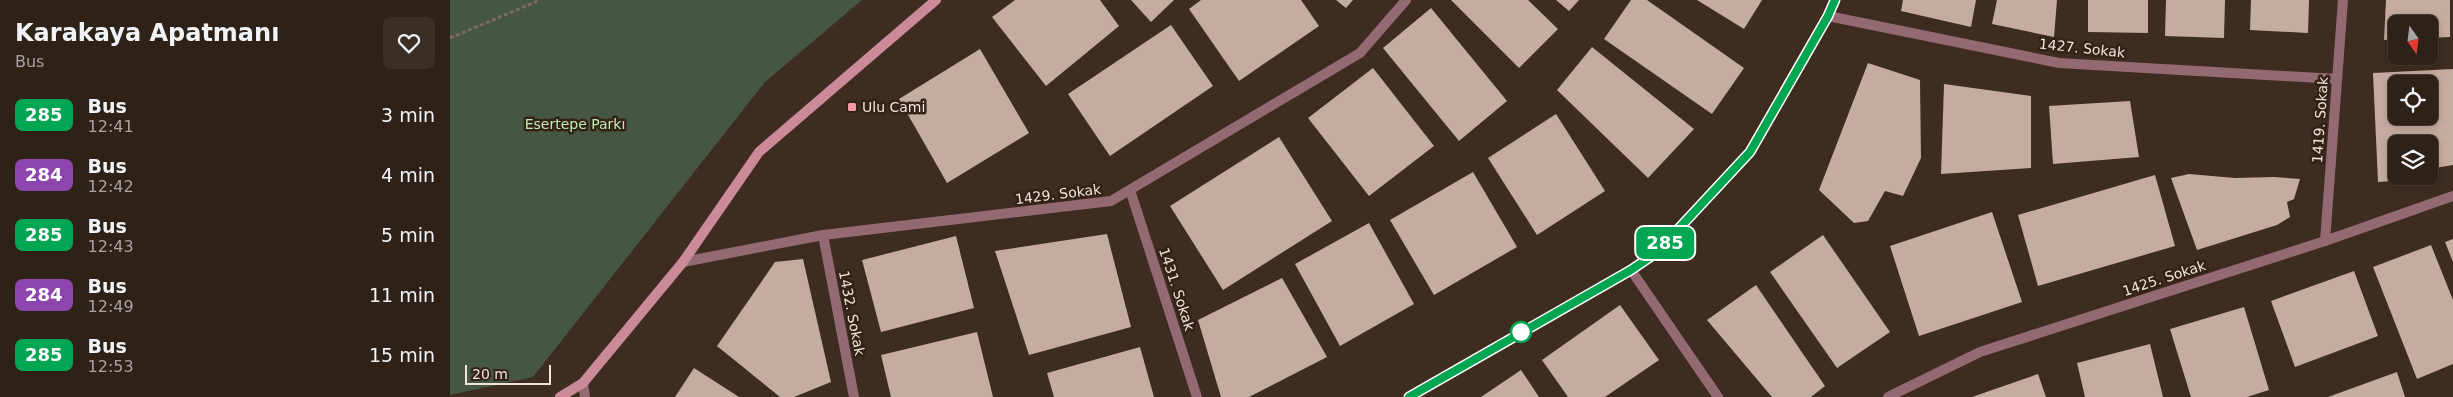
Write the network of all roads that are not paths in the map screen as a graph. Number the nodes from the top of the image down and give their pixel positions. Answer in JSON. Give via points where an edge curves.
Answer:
{"nodes":[{"id":1,"x":936,"y":0,"type":"edge"},
{"id":2,"x":1406,"y":0,"type":"edge"},
{"id":3,"x":1835,"y":0,"type":"edge"},
{"id":4,"x":2343,"y":0,"type":"edge"},
{"id":5,"x":1828,"y":16,"type":"junction"},
{"id":6,"x":2337,"y":79,"type":"junction"},
{"id":7,"x":1130,"y":190,"type":"junction"},
{"id":8,"x":2453,"y":196,"type":"edge"},
{"id":9,"x":823,"y":235,"type":"junction"},
{"id":10,"x":2325,"y":241,"type":"junction"},
{"id":11,"x":683,"y":262,"type":"junction"},
{"id":12,"x":1631,"y":270,"type":"junction"},
{"id":13,"x":583,"y":383,"type":"junction"},
{"id":14,"x":560,"y":397,"type":"edge"},
{"id":15,"x":585,"y":397,"type":"edge"},
{"id":16,"x":854,"y":397,"type":"edge"},
{"id":17,"x":1197,"y":397,"type":"edge"},
{"id":18,"x":1410,"y":397,"type":"edge"},
{"id":19,"x":1718,"y":397,"type":"edge"},
{"id":20,"x":1888,"y":397,"type":"edge"}],
"edges":[{"from":1,"to":11,"type":"street","via":[[759,152]]},
{"from":2,"to":7,"type":"street","name":"1429. Sokak","via":[[1360,53]]},
{"from":3,"to":5,"type":"street"},
{"from":4,"to":6,"type":"street","name":"1419. Sokak"},
{"from":5,"to":6,"type":"street","name":"1427. Sokak","via":[[2059,63]]},
{"from":5,"to":12,"type":"street","via":[[1750,152],[1656,253]]},
{"from":6,"to":10,"type":"street","name":"1419. Sokak"},
{"from":7,"to":9,"type":"street","name":"1429. Sokak","via":[[1110,202]]},
{"from":7,"to":17,"type":"street","name":"1431. Sokak"},
{"from":8,"to":10,"type":"street","name":"1425. Sokak"},
{"from":9,"to":11,"type":"street","name":"1429. Sokak"},
{"from":9,"to":16,"type":"street","name":"1432. Sokak"},
{"from":10,"to":20,"type":"street","name":"1425. Sokak","via":[[1980,352]]},
{"from":11,"to":13,"type":"street"},
{"from":12,"to":18,"type":"street"},
{"from":12,"to":19,"type":"street"},
{"from":13,"to":14,"type":"street"},
{"from":13,"to":15,"type":"street"}]}
